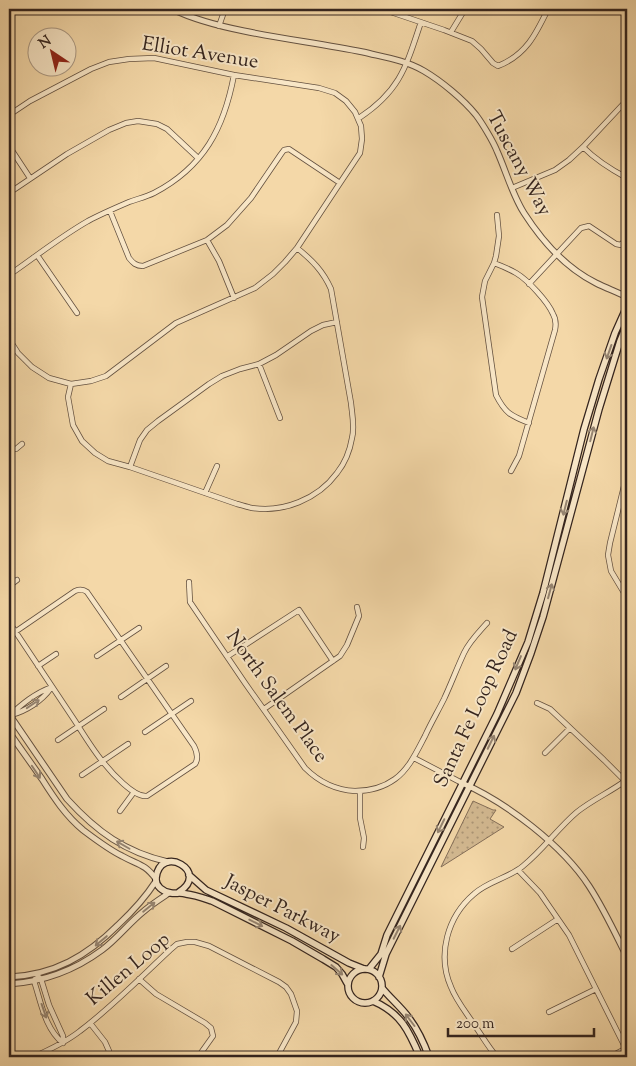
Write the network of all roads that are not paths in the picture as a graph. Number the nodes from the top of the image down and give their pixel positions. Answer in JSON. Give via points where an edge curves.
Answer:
{"nodes":[{"id":1,"x":172,"y":9,"type":"edge"},
{"id":2,"x":225,"y":9,"type":"edge"},
{"id":3,"x":382,"y":9,"type":"edge"},
{"id":4,"x":465,"y":9,"type":"edge"},
{"id":5,"x":548,"y":9,"type":"edge"},
{"id":6,"x":390,"y":10,"type":"edge"},
{"id":7,"x":421,"y":22,"type":"junction"},
{"id":8,"x":219,"y":26,"type":"junction"},
{"id":9,"x":450,"y":32,"type":"junction"},
{"id":10,"x":407,"y":63,"type":"junction"},
{"id":11,"x":234,"y":75,"type":"junction"},
{"id":12,"x":626,"y":104,"type":"edge"},
{"id":13,"x":9,"y":115,"type":"edge"},
{"id":14,"x":359,"y":118,"type":"junction"},
{"id":15,"x":9,"y":146,"type":"edge"},
{"id":16,"x":583,"y":147,"type":"junction"},
{"id":17,"x":198,"y":158,"type":"junction"},
{"id":18,"x":30,"y":178,"type":"junction"},
{"id":19,"x":627,"y":178,"type":"edge"},
{"id":20,"x":340,"y":183,"type":"junction"},
{"id":21,"x":512,"y":188,"type":"junction"},
{"id":22,"x":9,"y":193,"type":"edge"},
{"id":23,"x":110,"y":211,"type":"junction"},
{"id":24,"x":496,"y":215,"type":"dead end"},
{"id":25,"x":627,"y":237,"type":"edge"},
{"id":26,"x":207,"y":240,"type":"junction"},
{"id":27,"x":297,"y":248,"type":"junction"},
{"id":28,"x":558,"y":254,"type":"junction"},
{"id":29,"x":37,"y":255,"type":"junction"},
{"id":30,"x":494,"y":263,"type":"junction"},
{"id":31,"x":9,"y":275,"type":"edge"},
{"id":32,"x":530,"y":284,"type":"junction"},
{"id":33,"x":627,"y":297,"type":"edge"},
{"id":34,"x":234,"y":298,"type":"junction"},
{"id":35,"x":627,"y":306,"type":"edge"},
{"id":36,"x":78,"y":312,"type":"dead end"},
{"id":37,"x":337,"y":322,"type":"junction"},
{"id":38,"x":627,"y":324,"type":"edge"},
{"id":39,"x":9,"y":339,"type":"edge"},
{"id":40,"x":259,"y":364,"type":"junction"},
{"id":41,"x":72,"y":384,"type":"junction"},
{"id":42,"x":280,"y":418,"type":"dead end"},
{"id":43,"x":529,"y":423,"type":"junction"},
{"id":44,"x":22,"y":444,"type":"dead end"},
{"id":45,"x":9,"y":449,"type":"edge"},
{"id":46,"x":217,"y":466,"type":"dead end"},
{"id":47,"x":130,"y":467,"type":"junction"},
{"id":48,"x":511,"y":471,"type":"dead end"},
{"id":49,"x":627,"y":474,"type":"edge"},
{"id":50,"x":205,"y":493,"type":"junction"},
{"id":51,"x":625,"y":494,"type":"edge"},
{"id":52,"x":17,"y":580,"type":"dead end"},
{"id":53,"x":189,"y":582,"type":"dead end"},
{"id":54,"x":9,"y":586,"type":"edge"},
{"id":55,"x":626,"y":596,"type":"dead end"},
{"id":56,"x":358,"y":607,"type":"dead end"},
{"id":57,"x":9,"y":622,"type":"edge"},
{"id":58,"x":487,"y":624,"type":"dead end"},
{"id":59,"x":139,"y":628,"type":"dead end"},
{"id":60,"x":15,"y":632,"type":"junction"},
{"id":61,"x":9,"y":636,"type":"edge"},
{"id":62,"x":120,"y":640,"type":"junction"},
{"id":63,"x":56,"y":654,"type":"dead end"},
{"id":64,"x":97,"y":656,"type":"dead end"},
{"id":65,"x":228,"y":656,"type":"junction"},
{"id":66,"x":333,"y":661,"type":"junction"},
{"id":67,"x":38,"y":666,"type":"junction"},
{"id":68,"x":166,"y":666,"type":"dead end"},
{"id":69,"x":147,"y":679,"type":"junction"},
{"id":70,"x":52,"y":687,"type":"junction"},
{"id":71,"x":121,"y":697,"type":"dead end"},
{"id":72,"x":191,"y":701,"type":"dead end"},
{"id":73,"x":538,"y":703,"type":"dead end"},
{"id":74,"x":104,"y":709,"type":"dead end"},
{"id":75,"x":264,"y":709,"type":"junction"},
{"id":76,"x":172,"y":714,"type":"junction"},
{"id":77,"x":9,"y":715,"type":"edge"},
{"id":78,"x":79,"y":726,"type":"junction"},
{"id":79,"x":570,"y":728,"type":"junction"},
{"id":80,"x":9,"y":732,"type":"edge"},
{"id":81,"x":145,"y":732,"type":"dead end"},
{"id":82,"x":58,"y":740,"type":"dead end"},
{"id":83,"x":128,"y":744,"type":"dead end"},
{"id":84,"x":545,"y":753,"type":"dead end"},
{"id":85,"x":414,"y":758,"type":"junction"},
{"id":86,"x":102,"y":762,"type":"junction"},
{"id":87,"x":82,"y":775,"type":"dead end"},
{"id":88,"x":626,"y":782,"type":"edge"},
{"id":89,"x":462,"y":783,"type":"junction"},
{"id":90,"x":470,"y":786,"type":"junction"},
{"id":91,"x":360,"y":791,"type":"junction"},
{"id":92,"x":134,"y":792,"type":"junction"},
{"id":93,"x":120,"y":811,"type":"dead end"},
{"id":94,"x":550,"y":841,"type":"junction"},
{"id":95,"x":363,"y":847,"type":"dead end"},
{"id":96,"x":168,"y":862,"type":"junction"},
{"id":97,"x":518,"y":870,"type":"junction"},
{"id":98,"x":189,"y":875,"type":"junction"},
{"id":99,"x":156,"y":881,"type":"junction"},
{"id":100,"x":179,"y":892,"type":"junction"},
{"id":101,"x":169,"y":893,"type":"junction"},
{"id":102,"x":558,"y":919,"type":"junction"},
{"id":103,"x":512,"y":949,"type":"dead end"},
{"id":104,"x":627,"y":957,"type":"edge"},
{"id":105,"x":367,"y":969,"type":"junction"},
{"id":106,"x":36,"y":974,"type":"junction"},
{"id":107,"x":9,"y":977,"type":"edge"},
{"id":108,"x":379,"y":977,"type":"junction"},
{"id":109,"x":41,"y":979,"type":"junction"},
{"id":110,"x":139,"y":979,"type":"junction"},
{"id":111,"x":34,"y":981,"type":"junction"},
{"id":112,"x":347,"y":983,"type":"junction"},
{"id":113,"x":9,"y":984,"type":"edge"},
{"id":114,"x":382,"y":988,"type":"junction"},
{"id":115,"x":596,"y":989,"type":"junction"},
{"id":116,"x":373,"y":1001,"type":"junction"},
{"id":117,"x":549,"y":1012,"type":"dead end"},
{"id":118,"x":90,"y":1023,"type":"junction"},
{"id":119,"x":62,"y":1043,"type":"junction"},
{"id":120,"x":627,"y":1049,"type":"edge"},
{"id":121,"x":109,"y":1051,"type":"dead end"},
{"id":122,"x":32,"y":1057,"type":"edge"},
{"id":123,"x":198,"y":1057,"type":"edge"},
{"id":124,"x":277,"y":1057,"type":"edge"},
{"id":125,"x":420,"y":1057,"type":"edge"},
{"id":126,"x":429,"y":1057,"type":"edge"},
{"id":127,"x":497,"y":1057,"type":"edge"},
{"id":128,"x":610,"y":1057,"type":"edge"}],
"edges":[{"from":1,"to":8,"type":"street","name":"Tuscany Way"},
{"from":2,"to":8,"type":"street"},
{"from":3,"to":6,"type":"street"},
{"from":4,"to":9,"type":"street"},
{"from":5,"to":9,"type":"street","via":[[533,39],[520,53],[498,66],[482,49]]},
{"from":6,"to":7,"type":"street"},
{"from":7,"to":9,"type":"street"},
{"from":7,"to":10,"type":"street"},
{"from":8,"to":10,"type":"street","name":"Tuscany Way","via":[[354,50]]},
{"from":10,"to":14,"type":"street","via":[[390,92]]},
{"from":10,"to":21,"type":"street","name":"Tuscany Way","via":[[454,93],[476,115],[496,149]]},
{"from":11,"to":13,"type":"street","name":"Elliot Avenue","via":[[154,58],[110,62],[65,82]]},
{"from":11,"to":14,"type":"street","name":"Elliot Avenue","via":[[334,93],[346,101]]},
{"from":11,"to":17,"type":"street","via":[[222,121]]},
{"from":12,"to":16,"type":"street"},
{"from":14,"to":20,"type":"street","via":[[360,153]]},
{"from":15,"to":18,"type":"street"},
{"from":16,"to":19,"type":"street","via":[[592,157]]},
{"from":16,"to":21,"type":"street","via":[[555,170]]},
{"from":17,"to":18,"type":"street","via":[[167,129],[138,121],[109,130]]},
{"from":17,"to":23,"type":"street","via":[[186,171],[153,193]]},
{"from":18,"to":22,"type":"street"},
{"from":20,"to":26,"type":"street","via":[[289,149],[284,150],[242,209]]},
{"from":20,"to":27,"type":"street"},
{"from":21,"to":28,"type":"street","name":"Tuscany Way","via":[[523,212]]},
{"from":23,"to":26,"type":"street","via":[[130,258],[138,266]]},
{"from":23,"to":29,"type":"street","via":[[68,233]]},
{"from":24,"to":30,"type":"street","via":[[500,236]]},
{"from":25,"to":28,"type":"street","via":[[621,245],[616,244],[585,226]]},
{"from":26,"to":34,"type":"street"},
{"from":27,"to":34,"type":"street","via":[[273,274]]},
{"from":27,"to":37,"type":"street","via":[[317,265],[327,281]]},
{"from":28,"to":32,"type":"street"},
{"from":28,"to":33,"type":"street","name":"Tuscany Way","via":[[569,266],[595,283]]},
{"from":29,"to":31,"type":"street"},
{"from":29,"to":36,"type":"street"},
{"from":30,"to":32,"type":"street","via":[[518,274]]},
{"from":30,"to":43,"type":"street","via":[[482,297],[496,395],[502,407]]},
{"from":32,"to":43,"type":"street","via":[[554,315],[556,330]]},
{"from":34,"to":41,"type":"street","via":[[176,323],[106,376]]},
{"from":35,"to":89,"type":"main road","name":"Santa Fe Loop Road","one_way":true,"via":[[589,412],[528,642]]},
{"from":37,"to":40,"type":"street","via":[[311,331]]},
{"from":37,"to":50,"type":"street","via":[[353,422],[348,454],[338,473],[310,497],[274,508],[253,508]]},
{"from":90,"to":38,"type":"main road","name":"Santa Fe Loop Road","one_way":true,"via":[[532,653],[599,409]]},
{"from":39,"to":41,"type":"street","via":[[32,367],[49,378]]},
{"from":40,"to":42,"type":"street"},
{"from":40,"to":47,"type":"street","via":[[222,376],[158,421],[140,440]]},
{"from":41,"to":47,"type":"street","via":[[68,397],[70,410],[73,425],[82,441],[108,461]]},
{"from":43,"to":48,"type":"street"},
{"from":44,"to":45,"type":"street","via":[[16,449]]},
{"from":46,"to":50,"type":"street"},
{"from":47,"to":50,"type":"street"},
{"from":49,"to":51,"type":"street"},
{"from":51,"to":55,"type":"street","via":[[608,555],[611,571]]},
{"from":52,"to":54,"type":"street"},
{"from":53,"to":65,"type":"street","name":"North Salem Place","via":[[190,602]]},
{"from":56,"to":66,"type":"street","via":[[359,616],[347,645]]},
{"from":57,"to":60,"type":"street"},
{"from":58,"to":85,"type":"street","name":"North Salem Place","via":[[465,651]]},
{"from":59,"to":62,"type":"street"},
{"from":60,"to":61,"type":"street"},
{"from":60,"to":62,"type":"street","via":[[79,589],[87,592]]},
{"from":60,"to":67,"type":"street"},
{"from":62,"to":64,"type":"street"},
{"from":62,"to":69,"type":"street"},
{"from":63,"to":67,"type":"street"},
{"from":65,"to":66,"type":"street","via":[[299,610]]},
{"from":65,"to":75,"type":"street","name":"North Salem Place"},
{"from":66,"to":75,"type":"street"},
{"from":67,"to":70,"type":"street"},
{"from":68,"to":69,"type":"street"},
{"from":69,"to":71,"type":"street"},
{"from":69,"to":76,"type":"street"},
{"from":70,"to":77,"type":"street","via":[[42,690]]},
{"from":70,"to":78,"type":"street"},
{"from":72,"to":76,"type":"street"},
{"from":73,"to":79,"type":"street","via":[[550,709]]},
{"from":74,"to":78,"type":"street"},
{"from":75,"to":91,"type":"street","name":"North Salem Place","via":[[314,777],[337,789]]},
{"from":76,"to":81,"type":"street"},
{"from":76,"to":92,"type":"street","via":[[194,746],[197,761],[148,796]]},
{"from":96,"to":77,"type":"street","one_way":true,"via":[[127,848],[78,812]]},
{"from":78,"to":82,"type":"street"},
{"from":78,"to":86,"type":"street"},
{"from":79,"to":84,"type":"street"},
{"from":79,"to":88,"type":"street"},
{"from":80,"to":99,"type":"street","one_way":true,"via":[[70,817],[108,848],[147,868]]},
{"from":83,"to":86,"type":"street"},
{"from":85,"to":89,"type":"street"},
{"from":85,"to":91,"type":"street","name":"North Salem Place","via":[[396,778],[379,787]]},
{"from":86,"to":87,"type":"street"},
{"from":86,"to":92,"type":"street"},
{"from":88,"to":94,"type":"street","via":[[578,811]]},
{"from":89,"to":90,"type":"street"},
{"from":89,"to":105,"type":"main road","name":"Santa Fe Loop Road","one_way":true,"via":[[380,954]]},
{"from":90,"to":94,"type":"street"},
{"from":108,"to":90,"type":"main road","name":"Santa Fe Loop Road","one_way":true,"via":[[386,954]]},
{"from":91,"to":95,"type":"street"},
{"from":92,"to":93,"type":"street"},
{"from":94,"to":97,"type":"street"},
{"from":94,"to":104,"type":"street","via":[[588,885]]},
{"from":96,"to":98,"type":"main road","via":[[182,864]]},
{"from":96,"to":99,"type":"main road","via":[[158,871]]},
{"from":97,"to":102,"type":"street"},
{"from":97,"to":127,"type":"street","via":[[475,892],[463,904],[452,922],[444,956],[451,987]]},
{"from":98,"to":100,"type":"main road","via":[[187,885]]},
{"from":98,"to":105,"type":"main road","name":"Jasper Parkway","via":[[206,890],[286,928],[349,963]]},
{"from":99,"to":101,"type":"main road"},
{"from":99,"to":106,"type":"street","one_way":true,"via":[[136,908],[96,945],[62,966]]},
{"from":100,"to":101,"type":"main road"},
{"from":100,"to":112,"type":"main road","name":"Jasper Parkway","one_way":true,"via":[[212,901],[292,941],[336,967]]},
{"from":109,"to":101,"type":"street","one_way":true,"via":[[84,962],[102,950],[144,910]]},
{"from":102,"to":103,"type":"street"},
{"from":102,"to":115,"type":"street"},
{"from":105,"to":108,"type":"main road"},
{"from":105,"to":112,"type":"main road","via":[[353,973]]},
{"from":106,"to":107,"type":"street"},
{"from":106,"to":109,"type":"street"},
{"from":106,"to":111,"type":"street"},
{"from":108,"to":114,"type":"main road"},
{"from":109,"to":111,"type":"street"},
{"from":109,"to":119,"type":"street","via":[[63,1036]]},
{"from":110,"to":118,"type":"street","name":"Killen Loop"},
{"from":110,"to":123,"type":"street","via":[[156,994],[211,1028],[213,1036]]},
{"from":110,"to":124,"type":"street","name":"Killen Loop","via":[[177,944],[194,942],[209,946],[279,982],[291,994],[297,1012],[296,1022]]},
{"from":111,"to":113,"type":"street"},
{"from":111,"to":119,"type":"street","one_way":true,"via":[[45,1015],[55,1037]]},
{"from":112,"to":116,"type":"main road","via":[[352,999],[362,1004]]},
{"from":114,"to":116,"type":"main road"},
{"from":126,"to":114,"type":"main road","one_way":true,"via":[[408,1016]]},
{"from":115,"to":117,"type":"street"},
{"from":115,"to":120,"type":"street"},
{"from":116,"to":125,"type":"main road","via":[[395,1014],[408,1031]]},
{"from":118,"to":119,"type":"street","name":"Killen Loop"},
{"from":118,"to":121,"type":"street"},
{"from":119,"to":122,"type":"street","name":"Killen Loop"},
{"from":120,"to":128,"type":"street"}]}
